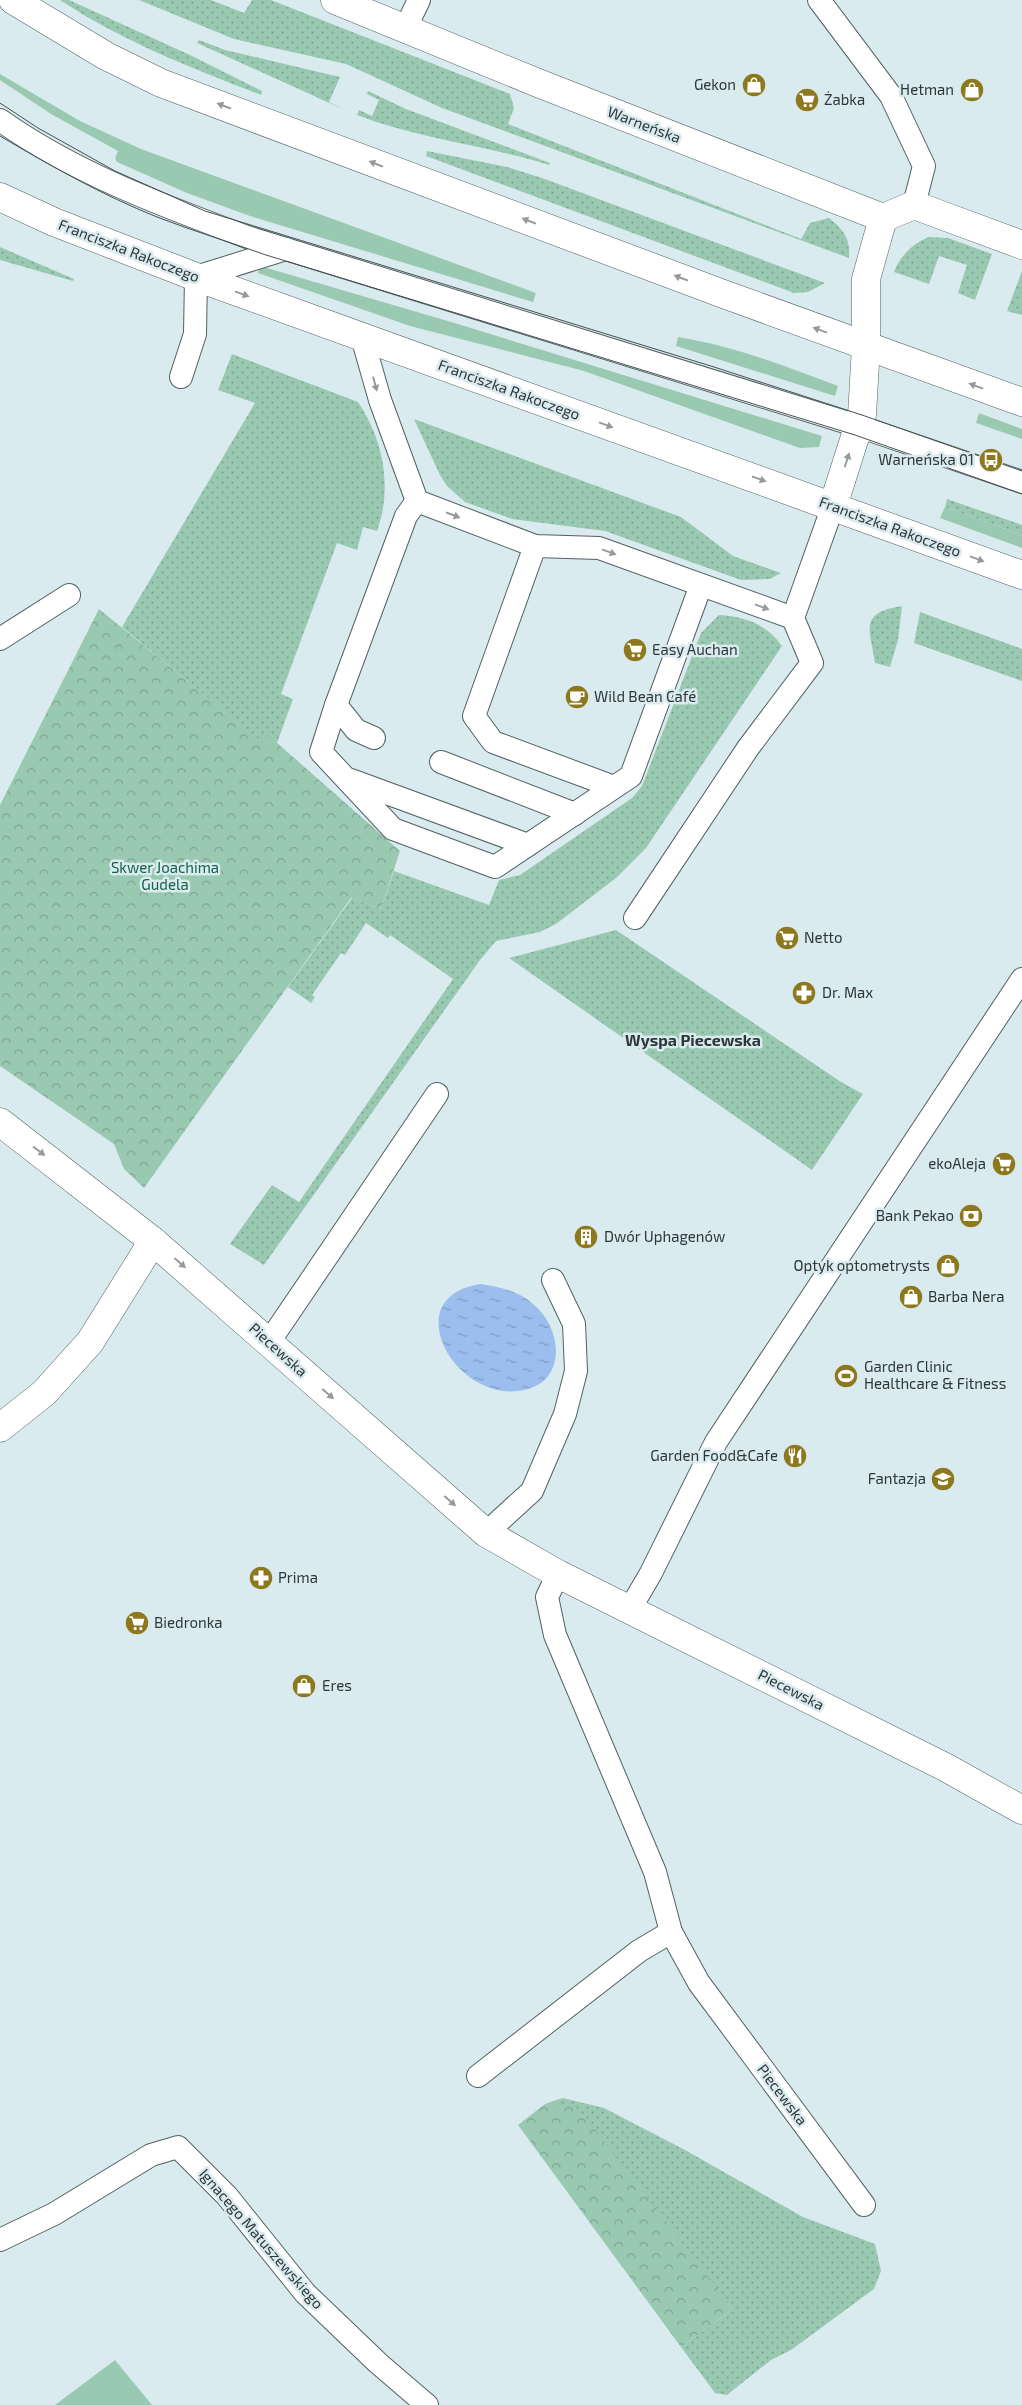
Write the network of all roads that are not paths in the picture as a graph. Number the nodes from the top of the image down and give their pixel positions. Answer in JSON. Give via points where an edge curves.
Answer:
{"nodes":[{"id":1,"x":13,"y":0,"type":"edge"},
{"id":2,"x":334,"y":0,"type":"edge"},
{"id":3,"x":419,"y":0,"type":"edge"},
{"id":4,"x":819,"y":0,"type":"edge"},
{"id":5,"x":405,"y":29,"type":"junction"},
{"id":6,"x":0,"y":120,"type":"edge"},
{"id":7,"x":0,"y":197,"type":"edge"},
{"id":8,"x":914,"y":205,"type":"junction"},
{"id":9,"x":884,"y":218,"type":"junction"},
{"id":10,"x":1022,"y":245,"type":"edge"},
{"id":11,"x":286,"y":248,"type":"junction"},
{"id":12,"x":196,"y":278,"type":"junction"},
{"id":13,"x":362,"y":337,"type":"junction"},
{"id":14,"x":866,"y":346,"type":"junction"},
{"id":15,"x":181,"y":377,"type":"dead end"},
{"id":16,"x":1022,"y":402,"type":"edge"},
{"id":17,"x":858,"y":426,"type":"junction"},
{"id":18,"x":1022,"y":482,"type":"edge"},
{"id":19,"x":418,"y":501,"type":"junction"},
{"id":20,"x":832,"y":506,"type":"junction"},
{"id":21,"x":535,"y":546,"type":"junction"},
{"id":22,"x":1022,"y":575,"type":"edge"},
{"id":23,"x":702,"y":585,"type":"junction"},
{"id":24,"x":70,"y":595,"type":"dead end"},
{"id":25,"x":793,"y":618,"type":"junction"},
{"id":26,"x":0,"y":639,"type":"edge"},
{"id":27,"x":336,"y":705,"type":"junction"},
{"id":28,"x":374,"y":738,"type":"dead end"},
{"id":29,"x":441,"y":762,"type":"dead end"},
{"id":30,"x":348,"y":779,"type":"junction"},
{"id":31,"x":614,"y":787,"type":"junction"},
{"id":32,"x":575,"y":814,"type":"junction"},
{"id":33,"x":528,"y":845,"type":"junction"},
{"id":34,"x":635,"y":918,"type":"dead end"},
{"id":35,"x":1022,"y":979,"type":"edge"},
{"id":36,"x":437,"y":1094,"type":"dead end"},
{"id":37,"x":0,"y":1122,"type":"edge"},
{"id":38,"x":154,"y":1241,"type":"junction"},
{"id":39,"x":553,"y":1280,"type":"dead end"},
{"id":40,"x":269,"y":1342,"type":"junction"},
{"id":41,"x":0,"y":1428,"type":"edge"},
{"id":42,"x":486,"y":1533,"type":"junction"},
{"id":43,"x":558,"y":1574,"type":"junction"},
{"id":44,"x":630,"y":1609,"type":"junction"},
{"id":45,"x":1022,"y":1810,"type":"edge"},
{"id":46,"x":671,"y":1932,"type":"junction"},
{"id":47,"x":478,"y":2076,"type":"dead end"},
{"id":48,"x":864,"y":2205,"type":"dead end"},
{"id":49,"x":0,"y":2240,"type":"edge"},
{"id":50,"x":426,"y":2405,"type":"edge"}],
"edges":[{"from":14,"to":1,"type":"street","one_way":true,"via":[[161,83],[106,56]]},
{"from":2,"to":5,"type":"street","name":"Warneńska"},
{"from":3,"to":5,"type":"lane"},
{"from":4,"to":8,"type":"lane","via":[[891,96],[908,131],[924,166]]},
{"from":5,"to":9,"type":"street","name":"Warneńska"},
{"from":6,"to":11,"type":"lane","via":[[94,175],[158,204]]},
{"from":7,"to":12,"type":"street","name":"Franciszka Rakoczego"},
{"from":8,"to":9,"type":"street"},
{"from":8,"to":10,"type":"street"},
{"from":9,"to":14,"type":"street","via":[[866,279]]},
{"from":11,"to":12,"type":"lane"},
{"from":11,"to":17,"type":"lane"},
{"from":12,"to":13,"type":"street","name":"Franciszka Rakoczego","one_way":true},
{"from":12,"to":15,"type":"lane","via":[[195,334]]},
{"from":13,"to":19,"type":"lane","one_way":true,"via":[[380,400]]},
{"from":13,"to":20,"type":"street","name":"Franciszka Rakoczego","one_way":true},
{"from":16,"to":14,"type":"street","one_way":true},
{"from":14,"to":17,"type":"street","via":[[862,415]]},
{"from":17,"to":18,"type":"lane"},
{"from":20,"to":17,"type":"street","one_way":true},
{"from":19,"to":21,"type":"lane","one_way":true},
{"from":19,"to":27,"type":"lane","via":[[406,516]]},
{"from":20,"to":22,"type":"street","name":"Franciszka Rakoczego","one_way":true},
{"from":20,"to":25,"type":"lane"},
{"from":21,"to":23,"type":"lane","one_way":true,"via":[[599,548]]},
{"from":21,"to":31,"type":"lane","via":[[474,716],[493,742]]},
{"from":23,"to":25,"type":"lane","one_way":true},
{"from":23,"to":31,"type":"lane","via":[[631,776]]},
{"from":24,"to":26,"type":"lane"},
{"from":25,"to":34,"type":"lane","via":[[812,663],[748,748]]},
{"from":27,"to":28,"type":"lane","via":[[356,730]]},
{"from":27,"to":30,"type":"lane","via":[[321,752]]},
{"from":29,"to":32,"type":"lane"},
{"from":30,"to":33,"type":"lane"},
{"from":30,"to":33,"type":"lane","via":[[394,829],[496,867]]},
{"from":31,"to":32,"type":"lane"},
{"from":32,"to":33,"type":"lane"},
{"from":35,"to":44,"type":"lane","via":[[716,1442]]},
{"from":36,"to":40,"type":"lane"},
{"from":37,"to":38,"type":"street","name":"Piecewska","one_way":true},
{"from":38,"to":40,"type":"street","name":"Piecewska","one_way":true},
{"from":38,"to":41,"type":"street","via":[[90,1342],[44,1393]]},
{"from":39,"to":42,"type":"lane","via":[[574,1324],[576,1371],[565,1414],[532,1491]]},
{"from":40,"to":42,"type":"street","name":"Piecewska","one_way":true},
{"from":42,"to":43,"type":"street","name":"Piecewska"},
{"from":43,"to":44,"type":"street","name":"Piecewska"},
{"from":43,"to":46,"type":"lane","name":"Piecewska","via":[[547,1597],[555,1635],[655,1872]]},
{"from":44,"to":45,"type":"street","name":"Piecewska","via":[[945,1767]]},
{"from":46,"to":47,"type":"lane","via":[[639,1952]]},
{"from":46,"to":48,"type":"lane","name":"Piecewska","via":[[699,1983]]},
{"from":49,"to":50,"type":"lane","name":"Ignacego Matuszewskiego","via":[[54,2214],[151,2156],[178,2147],[227,2196],[306,2292]]}]}
